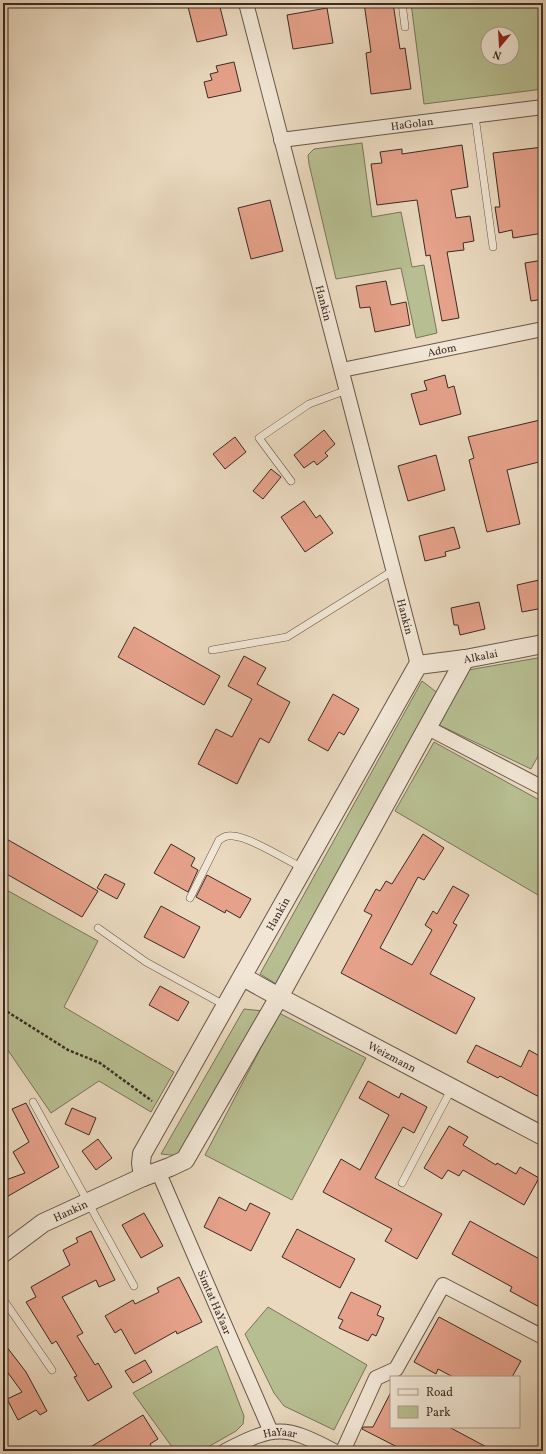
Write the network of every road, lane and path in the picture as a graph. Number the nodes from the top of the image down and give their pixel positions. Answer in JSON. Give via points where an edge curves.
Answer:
{"nodes":[{"id":1,"x":246,"y":3,"type":"edge"},
{"id":2,"x":402,"y":3,"type":"edge"},
{"id":3,"x":405,"y":27,"type":"dead end"},
{"id":4,"x":543,"y":107,"type":"edge"},
{"id":5,"x":475,"y":116,"type":"junction"},
{"id":6,"x":282,"y":140,"type":"junction"},
{"id":7,"x":493,"y":247,"type":"dead end"},
{"id":8,"x":543,"y":330,"type":"edge"},
{"id":9,"x":342,"y":370,"type":"junction"},
{"id":10,"x":347,"y":390,"type":"junction"},
{"id":11,"x":291,"y":481,"type":"dead end"},
{"id":12,"x":394,"y":570,"type":"junction"},
{"id":13,"x":543,"y":644,"type":"edge"},
{"id":14,"x":212,"y":650,"type":"dead end"},
{"id":15,"x":465,"y":659,"type":"junction"},
{"id":16,"x":418,"y":665,"type":"junction"},
{"id":17,"x":428,"y":728,"type":"junction"},
{"id":18,"x":543,"y":788,"type":"edge"},
{"id":19,"x":304,"y":869,"type":"junction"},
{"id":20,"x":190,"y":898,"type":"dead end"},
{"id":21,"x":98,"y":928,"type":"dead end"},
{"id":22,"x":243,"y":976,"type":"junction"},
{"id":23,"x":279,"y":997,"type":"junction"},
{"id":24,"x":226,"y":1006,"type":"junction"},
{"id":25,"x":3,"y":1009,"type":"edge"},
{"id":26,"x":452,"y":1088,"type":"junction"},
{"id":27,"x":33,"y":1102,"type":"dead end"},
{"id":28,"x":167,"y":1112,"type":"junction"},
{"id":29,"x":543,"y":1136,"type":"edge"},
{"id":30,"x":151,"y":1174,"type":"junction"},
{"id":31,"x":402,"y":1183,"type":"dead end"},
{"id":32,"x":88,"y":1202,"type":"junction"},
{"id":33,"x":3,"y":1253,"type":"edge"},
{"id":34,"x":134,"y":1286,"type":"dead end"},
{"id":35,"x":3,"y":1300,"type":"edge"},
{"id":36,"x":543,"y":1336,"type":"edge"},
{"id":37,"x":52,"y":1370,"type":"dead end"},
{"id":38,"x":271,"y":1432,"type":"junction"},
{"id":39,"x":225,"y":1451,"type":"edge"},
{"id":40,"x":334,"y":1451,"type":"edge"},
{"id":41,"x":343,"y":1451,"type":"edge"}],
"edges":[{"from":1,"to":6,"type":"street","name":"Hankin"},
{"from":2,"to":3,"type":"lane"},
{"from":4,"to":5,"type":"street","name":"HaGolan"},
{"from":5,"to":6,"type":"street","name":"HaGolan"},
{"from":5,"to":7,"type":"lane"},
{"from":6,"to":9,"type":"street","name":"Hankin"},
{"from":8,"to":9,"type":"street","name":"Adom"},
{"from":9,"to":10,"type":"street","name":"Hankin"},
{"from":10,"to":11,"type":"lane","via":[[309,404],[259,438]]},
{"from":10,"to":12,"type":"street","name":"Hankin"},
{"from":12,"to":14,"type":"lane","via":[[287,637]]},
{"from":12,"to":16,"type":"street","name":"Hankin"},
{"from":13,"to":15,"type":"street","name":"Alkalai"},
{"from":15,"to":16,"type":"street","name":"Alkalai"},
{"from":15,"to":17,"type":"street","name":"Hankin"},
{"from":16,"to":19,"type":"street","name":"Hankin"},
{"from":17,"to":18,"type":"street"},
{"from":17,"to":23,"type":"street","name":"Hankin"},
{"from":19,"to":20,"type":"lane","via":[[246,840],[225,836],[219,840]]},
{"from":19,"to":22,"type":"street","name":"Hankin"},
{"from":21,"to":24,"type":"lane","via":[[146,962]]},
{"from":22,"to":23,"type":"street","name":"Weizmann"},
{"from":22,"to":24,"type":"street","name":"Hankin"},
{"from":23,"to":26,"type":"street","name":"Weizmann"},
{"from":23,"to":30,"type":"street","name":"Hankin","via":[[185,1160]]},
{"from":24,"to":28,"type":"street","name":"Hankin"},
{"from":25,"to":28,"type":"path","via":[[68,1050],[100,1063]]},
{"from":26,"to":29,"type":"street","name":"Weizmann"},
{"from":26,"to":31,"type":"lane"},
{"from":27,"to":32,"type":"lane"},
{"from":28,"to":30,"type":"street","name":"Hankin","via":[[142,1154],[141,1163]]},
{"from":30,"to":32,"type":"street","name":"Hankin"},
{"from":30,"to":38,"type":"street","name":"Simtat HaYaar"},
{"from":32,"to":33,"type":"street","name":"Hankin","via":[[43,1223]]},
{"from":32,"to":34,"type":"lane"},
{"from":35,"to":37,"type":"lane"},
{"from":36,"to":41,"type":"street","via":[[443,1285],[396,1370],[376,1378]]},
{"from":38,"to":39,"type":"street","name":"HaYaar","via":[[250,1438]]},
{"from":38,"to":40,"type":"street","name":"HaYaar","via":[[302,1434]]}]}
